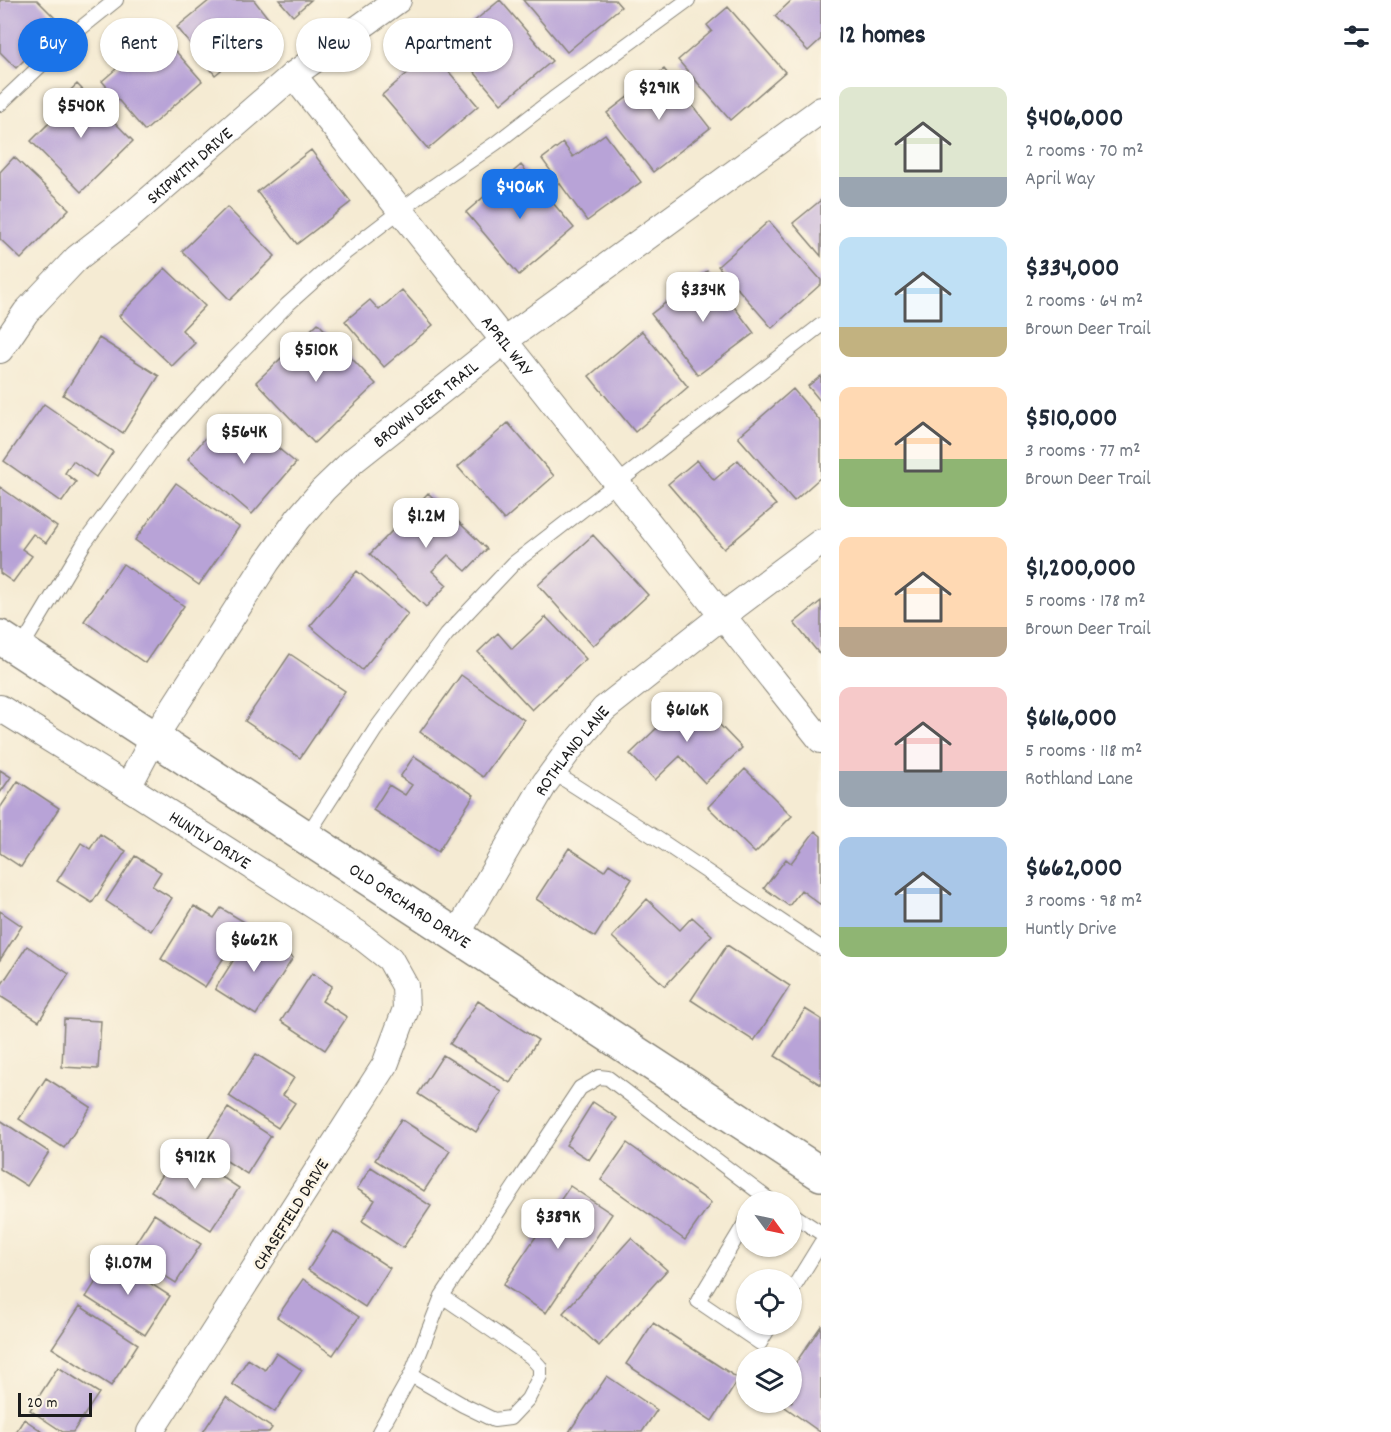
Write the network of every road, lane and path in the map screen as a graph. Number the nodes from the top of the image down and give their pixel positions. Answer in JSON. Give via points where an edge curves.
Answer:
{"nodes":[{"id":1,"x":116,"y":0,"type":"edge"},
{"id":2,"x":398,"y":0,"type":"edge"},
{"id":3,"x":688,"y":0,"type":"edge"},
{"id":4,"x":293,"y":75,"type":"junction"},
{"id":5,"x":0,"y":104,"type":"edge"},
{"id":6,"x":821,"y":110,"type":"edge"},
{"id":7,"x":401,"y":211,"type":"junction"},
{"id":8,"x":821,"y":325,"type":"edge"},
{"id":9,"x":504,"y":341,"type":"junction"},
{"id":10,"x":0,"y":350,"type":"edge"},
{"id":11,"x":616,"y":482,"type":"junction"},
{"id":12,"x":821,"y":542,"type":"edge"},
{"id":13,"x":722,"y":616,"type":"junction"},
{"id":14,"x":10,"y":644,"type":"edge"},
{"id":15,"x":0,"y":708,"type":"edge"},
{"id":16,"x":154,"y":738,"type":"junction"},
{"id":17,"x":821,"y":740,"type":"edge"},
{"id":18,"x":553,"y":772,"type":"junction"},
{"id":19,"x":128,"y":787,"type":"junction"},
{"id":20,"x":306,"y":837,"type":"junction"},
{"id":21,"x":456,"y":936,"type":"junction"},
{"id":22,"x":821,"y":948,"type":"edge"},
{"id":23,"x":405,"y":986,"type":"joint"},
{"id":24,"x":819,"y":1169,"type":"edge"},
{"id":25,"x":754,"y":1191,"type":"edge"},
{"id":26,"x":802,"y":1221,"type":"edge"},
{"id":27,"x":821,"y":1233,"type":"edge"},
{"id":28,"x":736,"y":1238,"type":"edge"},
{"id":29,"x":821,"y":1243,"type":"edge"},
{"id":30,"x":802,"y":1274,"type":"edge"},
{"id":31,"x":442,"y":1296,"type":"junction"},
{"id":32,"x":736,"y":1327,"type":"edge"},
{"id":33,"x":748,"y":1335,"type":"edge"},
{"id":34,"x":765,"y":1335,"type":"edge"},
{"id":35,"x":411,"y":1375,"type":"junction"},
{"id":36,"x":150,"y":1432,"type":"edge"},
{"id":37,"x":379,"y":1432,"type":"edge"}],
"edges":[{"from":1,"to":5,"type":"lane"},
{"from":2,"to":4,"type":"street","name":"SKIPWITH DRIVE"},
{"from":3,"to":7,"type":"lane"},
{"from":4,"to":7,"type":"street","name":"APRIL WAY"},
{"from":4,"to":10,"type":"street","name":"SKIPWITH DRIVE","via":[[77,258],[26,312]]},
{"from":6,"to":9,"type":"street","name":"BROWN DEER TRAIL"},
{"from":7,"to":9,"type":"street","name":"APRIL WAY"},
{"from":7,"to":14,"type":"lane","via":[[345,253],[287,305],[161,439]]},
{"from":8,"to":11,"type":"lane"},
{"from":9,"to":11,"type":"street","name":"APRIL WAY"},
{"from":9,"to":16,"type":"street","name":"BROWN DEER TRAIL","via":[[354,460],[297,519]]},
{"from":11,"to":13,"type":"street","name":"APRIL WAY"},
{"from":11,"to":20,"type":"lane","via":[[514,563],[446,635],[375,730]]},
{"from":12,"to":13,"type":"street","name":"ROTHLAND LANE"},
{"from":13,"to":17,"type":"street","name":"APRIL WAY"},
{"from":13,"to":18,"type":"street","name":"ROTHLAND LANE","via":[[604,710]]},
{"from":14,"to":16,"type":"street","name":"OLD ORCHARD DRIVE"},
{"from":15,"to":19,"type":"street","name":"HUNTLY DRIVE"},
{"from":16,"to":19,"type":"street","name":"BROWN DEER TRAIL"},
{"from":16,"to":20,"type":"street","name":"OLD ORCHARD DRIVE"},
{"from":18,"to":21,"type":"street","name":"ROTHLAND LANE"},
{"from":18,"to":22,"type":"lane"},
{"from":19,"to":23,"type":"street","name":"HUNTLY DRIVE","via":[[357,933],[390,959]]},
{"from":20,"to":21,"type":"street","name":"OLD ORCHARD DRIVE"},
{"from":21,"to":24,"type":"street","name":"OLD ORCHARD DRIVE"},
{"from":23,"to":36,"type":"street","name":"CHASEFIELD DRIVE","via":[[405,1009],[385,1065]]},
{"from":25,"to":31,"type":"lane","via":[[608,1078],[599,1077],[580,1088]]},
{"from":26,"to":27,"type":"lane"},
{"from":28,"to":32,"type":"lane","via":[[698,1301]]},
{"from":29,"to":30,"type":"lane"},
{"from":31,"to":35,"type":"lane"},
{"from":31,"to":35,"type":"lane","via":[[531,1357],[540,1367],[540,1376],[528,1400],[510,1418],[494,1420]]},
{"from":33,"to":34,"type":"lane","via":[[760,1343]]},
{"from":35,"to":37,"type":"lane"}]}
